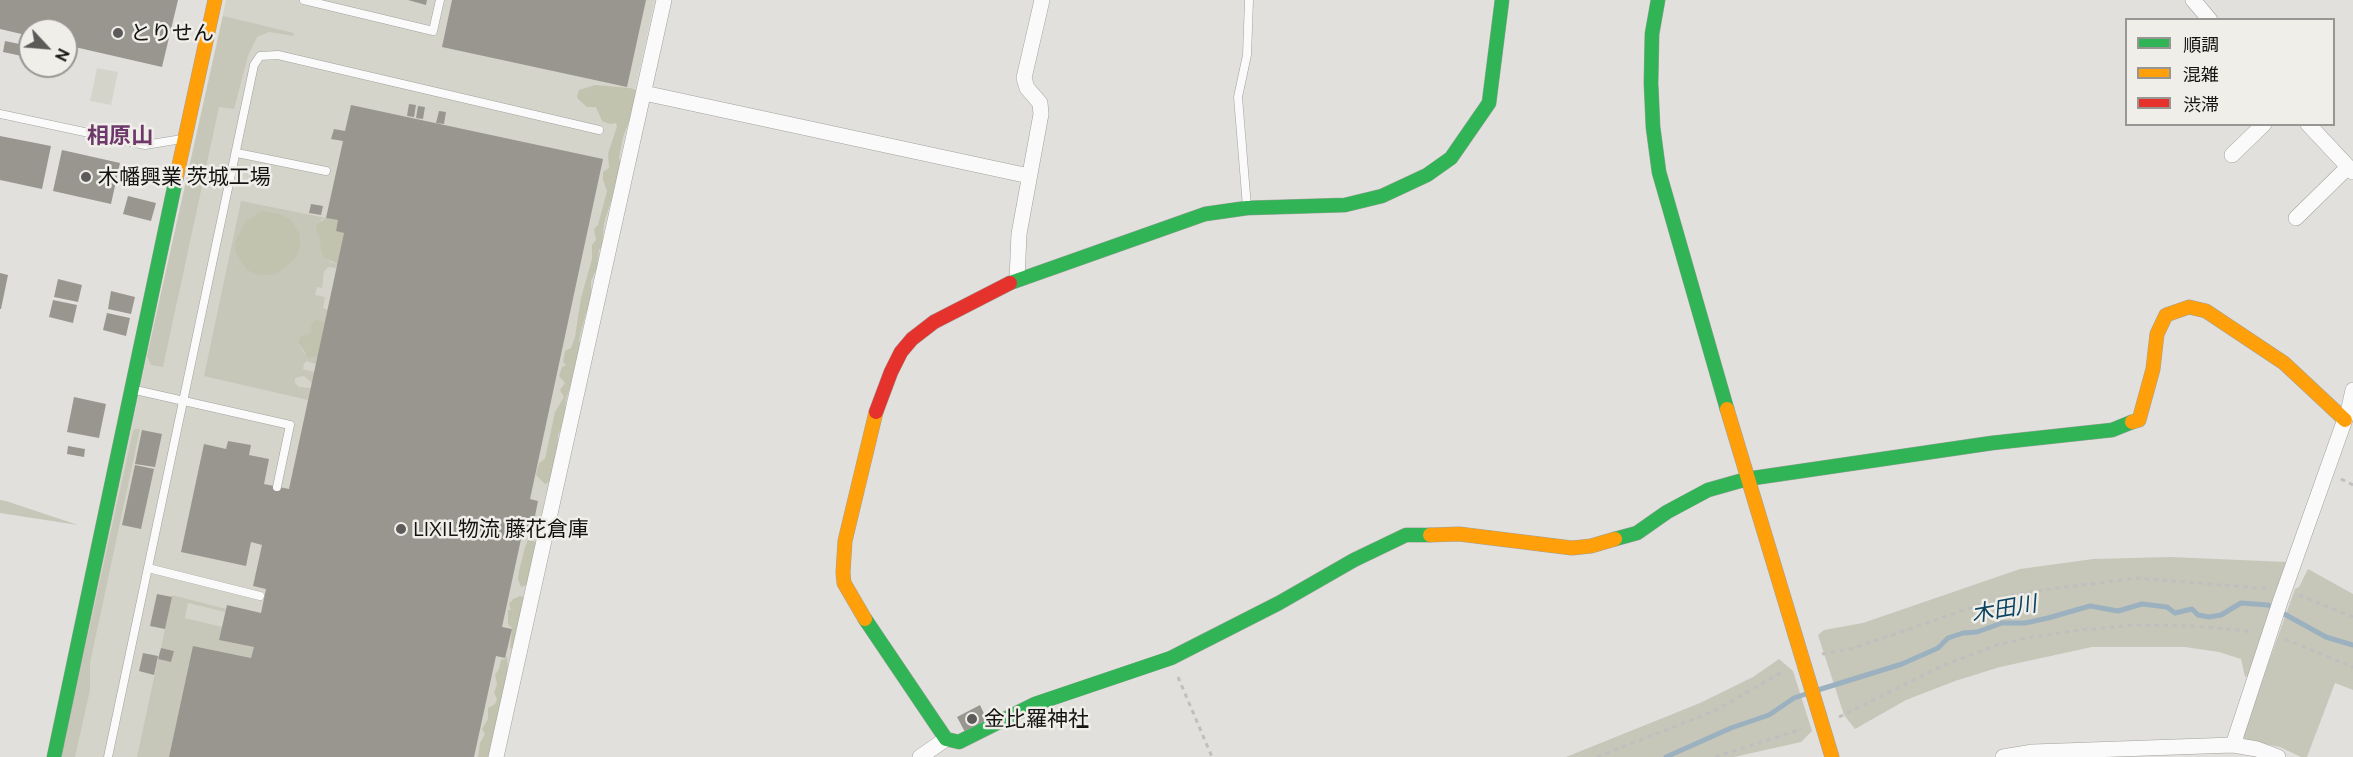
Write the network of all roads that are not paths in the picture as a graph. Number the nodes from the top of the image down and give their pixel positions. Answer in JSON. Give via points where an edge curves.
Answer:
{"nodes":[{"id":1,"x":215,"y":0,"type":"edge"},
{"id":2,"x":304,"y":0,"type":"edge"},
{"id":3,"x":440,"y":0,"type":"edge"},
{"id":4,"x":664,"y":0,"type":"edge"},
{"id":5,"x":1042,"y":0,"type":"edge"},
{"id":6,"x":1249,"y":0,"type":"edge"},
{"id":7,"x":1502,"y":0,"type":"edge"},
{"id":8,"x":1658,"y":0,"type":"edge"},
{"id":9,"x":2193,"y":0,"type":"edge"},
{"id":10,"x":2208,"y":18,"type":"edge"},
{"id":11,"x":644,"y":93,"type":"junction"},
{"id":12,"x":0,"y":114,"type":"edge"},
{"id":13,"x":2262,"y":126,"type":"edge"},
{"id":14,"x":2310,"y":126,"type":"edge"},
{"id":15,"x":599,"y":130,"type":"dead end"},
{"id":16,"x":184,"y":139,"type":"junction"},
{"id":17,"x":237,"y":153,"type":"junction"},
{"id":18,"x":2232,"y":155,"type":"dead end"},
{"id":19,"x":2351,"y":170,"type":"edge"},
{"id":20,"x":326,"y":171,"type":"dead end"},
{"id":21,"x":1029,"y":176,"type":"junction"},
{"id":22,"x":1247,"y":208,"type":"junction"},
{"id":23,"x":2295,"y":218,"type":"dead end"},
{"id":24,"x":1017,"y":279,"type":"junction"},
{"id":25,"x":129,"y":389,"type":"junction"},
{"id":26,"x":2353,"y":390,"type":"edge"},
{"id":27,"x":184,"y":400,"type":"junction"},
{"id":28,"x":2345,"y":420,"type":"junction"},
{"id":29,"x":1746,"y":479,"type":"junction"},
{"id":30,"x":278,"y":487,"type":"dead end"},
{"id":31,"x":148,"y":568,"type":"junction"},
{"id":32,"x":260,"y":596,"type":"dead end"},
{"id":33,"x":946,"y":739,"type":"junction"},
{"id":34,"x":2231,"y":751,"type":"edge"},
{"id":35,"x":54,"y":757,"type":"edge"},
{"id":36,"x":108,"y":757,"type":"edge"},
{"id":37,"x":496,"y":757,"type":"edge"},
{"id":38,"x":920,"y":757,"type":"edge"},
{"id":39,"x":1832,"y":757,"type":"edge"},
{"id":40,"x":2003,"y":757,"type":"edge"},
{"id":41,"x":2278,"y":757,"type":"edge"}],
"edges":[{"from":1,"to":16,"type":"street"},
{"from":2,"to":3,"type":"lane","via":[[433,31]]},
{"from":4,"to":11,"type":"street"},
{"from":5,"to":21,"type":"street","via":[[1024,78],[1040,103],[1041,114]]},
{"from":6,"to":22,"type":"lane","via":[[1247,55],[1238,97]]},
{"from":7,"to":22,"type":"street","via":[[1489,103],[1451,158],[1427,175],[1382,196],[1345,205]]},
{"from":8,"to":29,"type":"street","via":[[1652,34],[1651,83],[1659,172]]},
{"from":9,"to":10,"type":"street"},
{"from":11,"to":21,"type":"street"},
{"from":11,"to":37,"type":"street"},
{"from":12,"to":16,"type":"lane","via":[[145,145]]},
{"from":13,"to":18,"type":"street"},
{"from":14,"to":19,"type":"street"},
{"from":15,"to":17,"type":"lane","via":[[278,55],[260,56],[254,65]]},
{"from":16,"to":25,"type":"street"},
{"from":17,"to":20,"type":"lane"},
{"from":17,"to":27,"type":"lane"},
{"from":19,"to":23,"type":"street"},
{"from":21,"to":24,"type":"street","via":[[1019,234]]},
{"from":22,"to":24,"type":"street","via":[[1205,214]]},
{"from":24,"to":33,"type":"street","via":[[934,322],[901,352],[874,418],[845,541],[844,583]]},
{"from":25,"to":27,"type":"lane"},
{"from":25,"to":35,"type":"street"},
{"from":26,"to":28,"type":"street"},
{"from":27,"to":30,"type":"lane","via":[[290,425]]},
{"from":27,"to":31,"type":"lane"},
{"from":28,"to":29,"type":"street","via":[[2284,363],[2206,311],[2190,307],[2166,315],[2157,334],[2153,369],[2139,420],[2112,430],[1992,443]]},
{"from":28,"to":34,"type":"street"},
{"from":29,"to":33,"type":"street","via":[[1708,490],[1637,533],[1591,546],[1572,548],[1459,534],[1406,535],[1171,658],[1035,704],[959,742]]},
{"from":29,"to":39,"type":"street"},
{"from":31,"to":32,"type":"lane"},
{"from":31,"to":36,"type":"lane"},
{"from":33,"to":38,"type":"street"},
{"from":34,"to":40,"type":"street","via":[[2033,752]]},
{"from":34,"to":41,"type":"street","via":[[2257,749]]}]}
